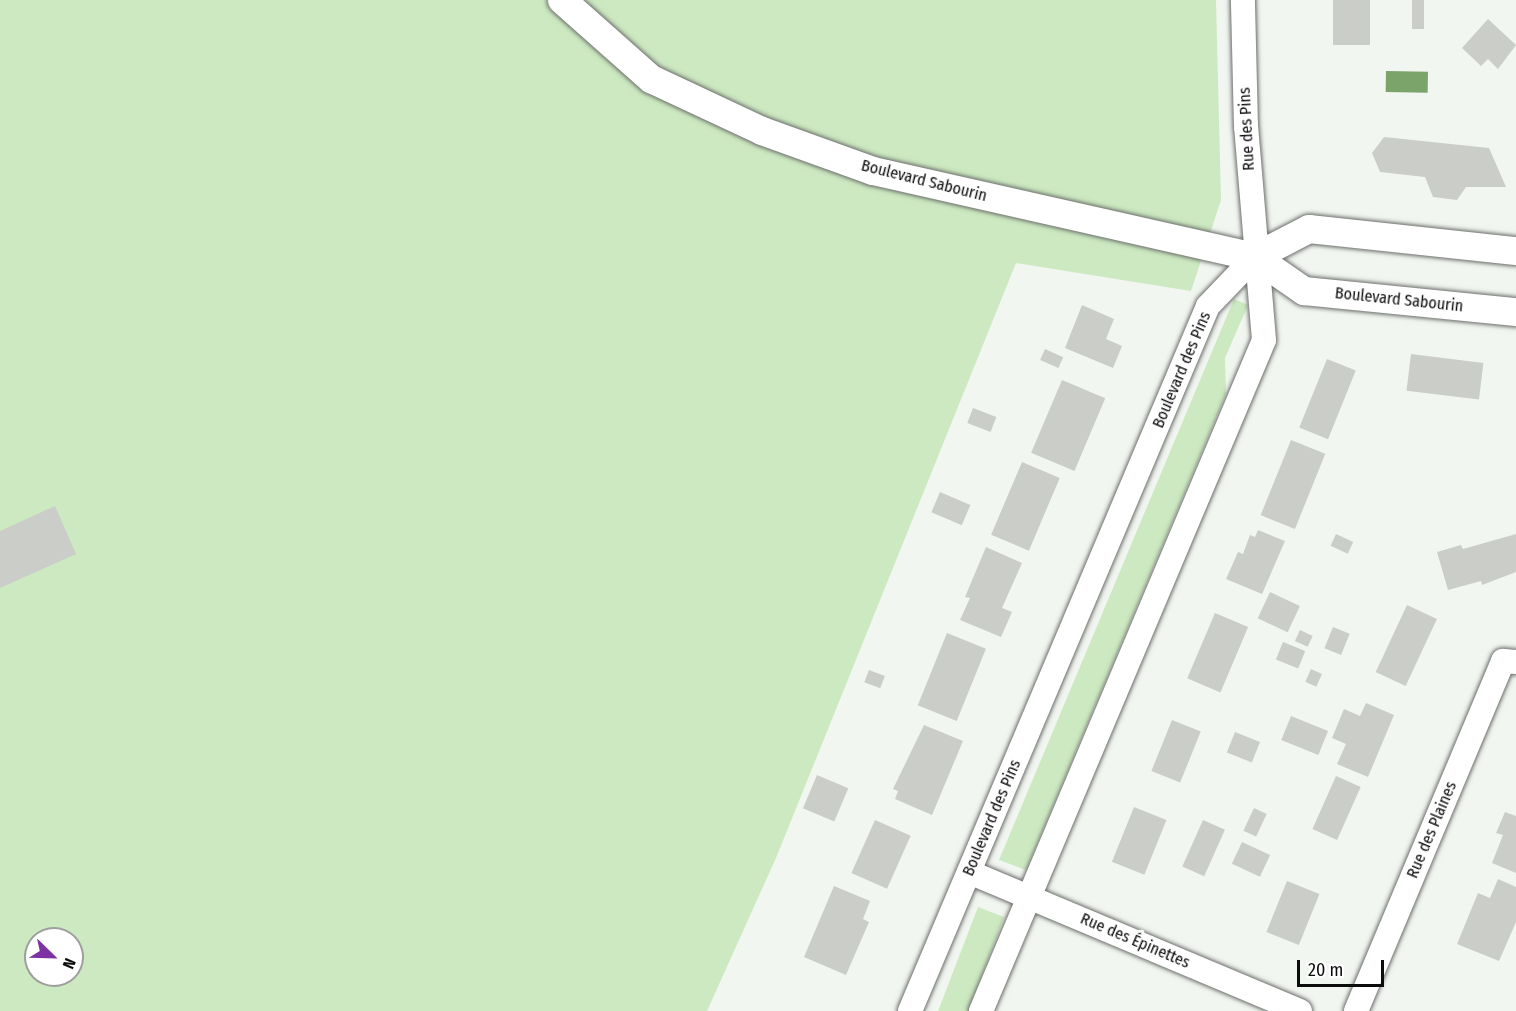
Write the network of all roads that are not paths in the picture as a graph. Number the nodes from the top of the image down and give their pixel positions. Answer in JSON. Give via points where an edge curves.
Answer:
{"nodes":[{"id":1,"x":561,"y":0,"type":"edge"},
{"id":2,"x":1243,"y":0,"type":"edge"},
{"id":3,"x":1516,"y":251,"type":"edge"},
{"id":4,"x":1255,"y":257,"type":"junction"},
{"id":5,"x":1516,"y":312,"type":"edge"},
{"id":6,"x":1516,"y":662,"type":"edge"},
{"id":7,"x":969,"y":872,"type":"junction"},
{"id":8,"x":1030,"y":897,"type":"junction"},
{"id":9,"x":910,"y":1011,"type":"edge"},
{"id":10,"x":981,"y":1011,"type":"edge"},
{"id":11,"x":1300,"y":1011,"type":"edge"},
{"id":12,"x":1356,"y":1011,"type":"edge"}],
"edges":[{"from":1,"to":4,"type":"street","name":"Boulevard Sabourin","via":[[651,80],[762,131],[873,171]]},
{"from":2,"to":4,"type":"street","name":"Rue des Pins"},
{"from":3,"to":4,"type":"street","via":[[1309,229]]},
{"from":4,"to":5,"type":"street","name":"Boulevard Sabourin","via":[[1304,291]]},
{"from":4,"to":7,"type":"street","name":"Boulevard des Pins","via":[[1208,306]]},
{"from":4,"to":8,"type":"street","via":[[1264,340]]},
{"from":6,"to":12,"type":"street","name":"Rue des Plaines","via":[[1503,661]]},
{"from":7,"to":8,"type":"street","name":"Rue des Épinettes"},
{"from":7,"to":9,"type":"street","name":"Boulevard des Pins"},
{"from":8,"to":10,"type":"street"},
{"from":8,"to":11,"type":"street","name":"Rue des Épinettes"}]}
